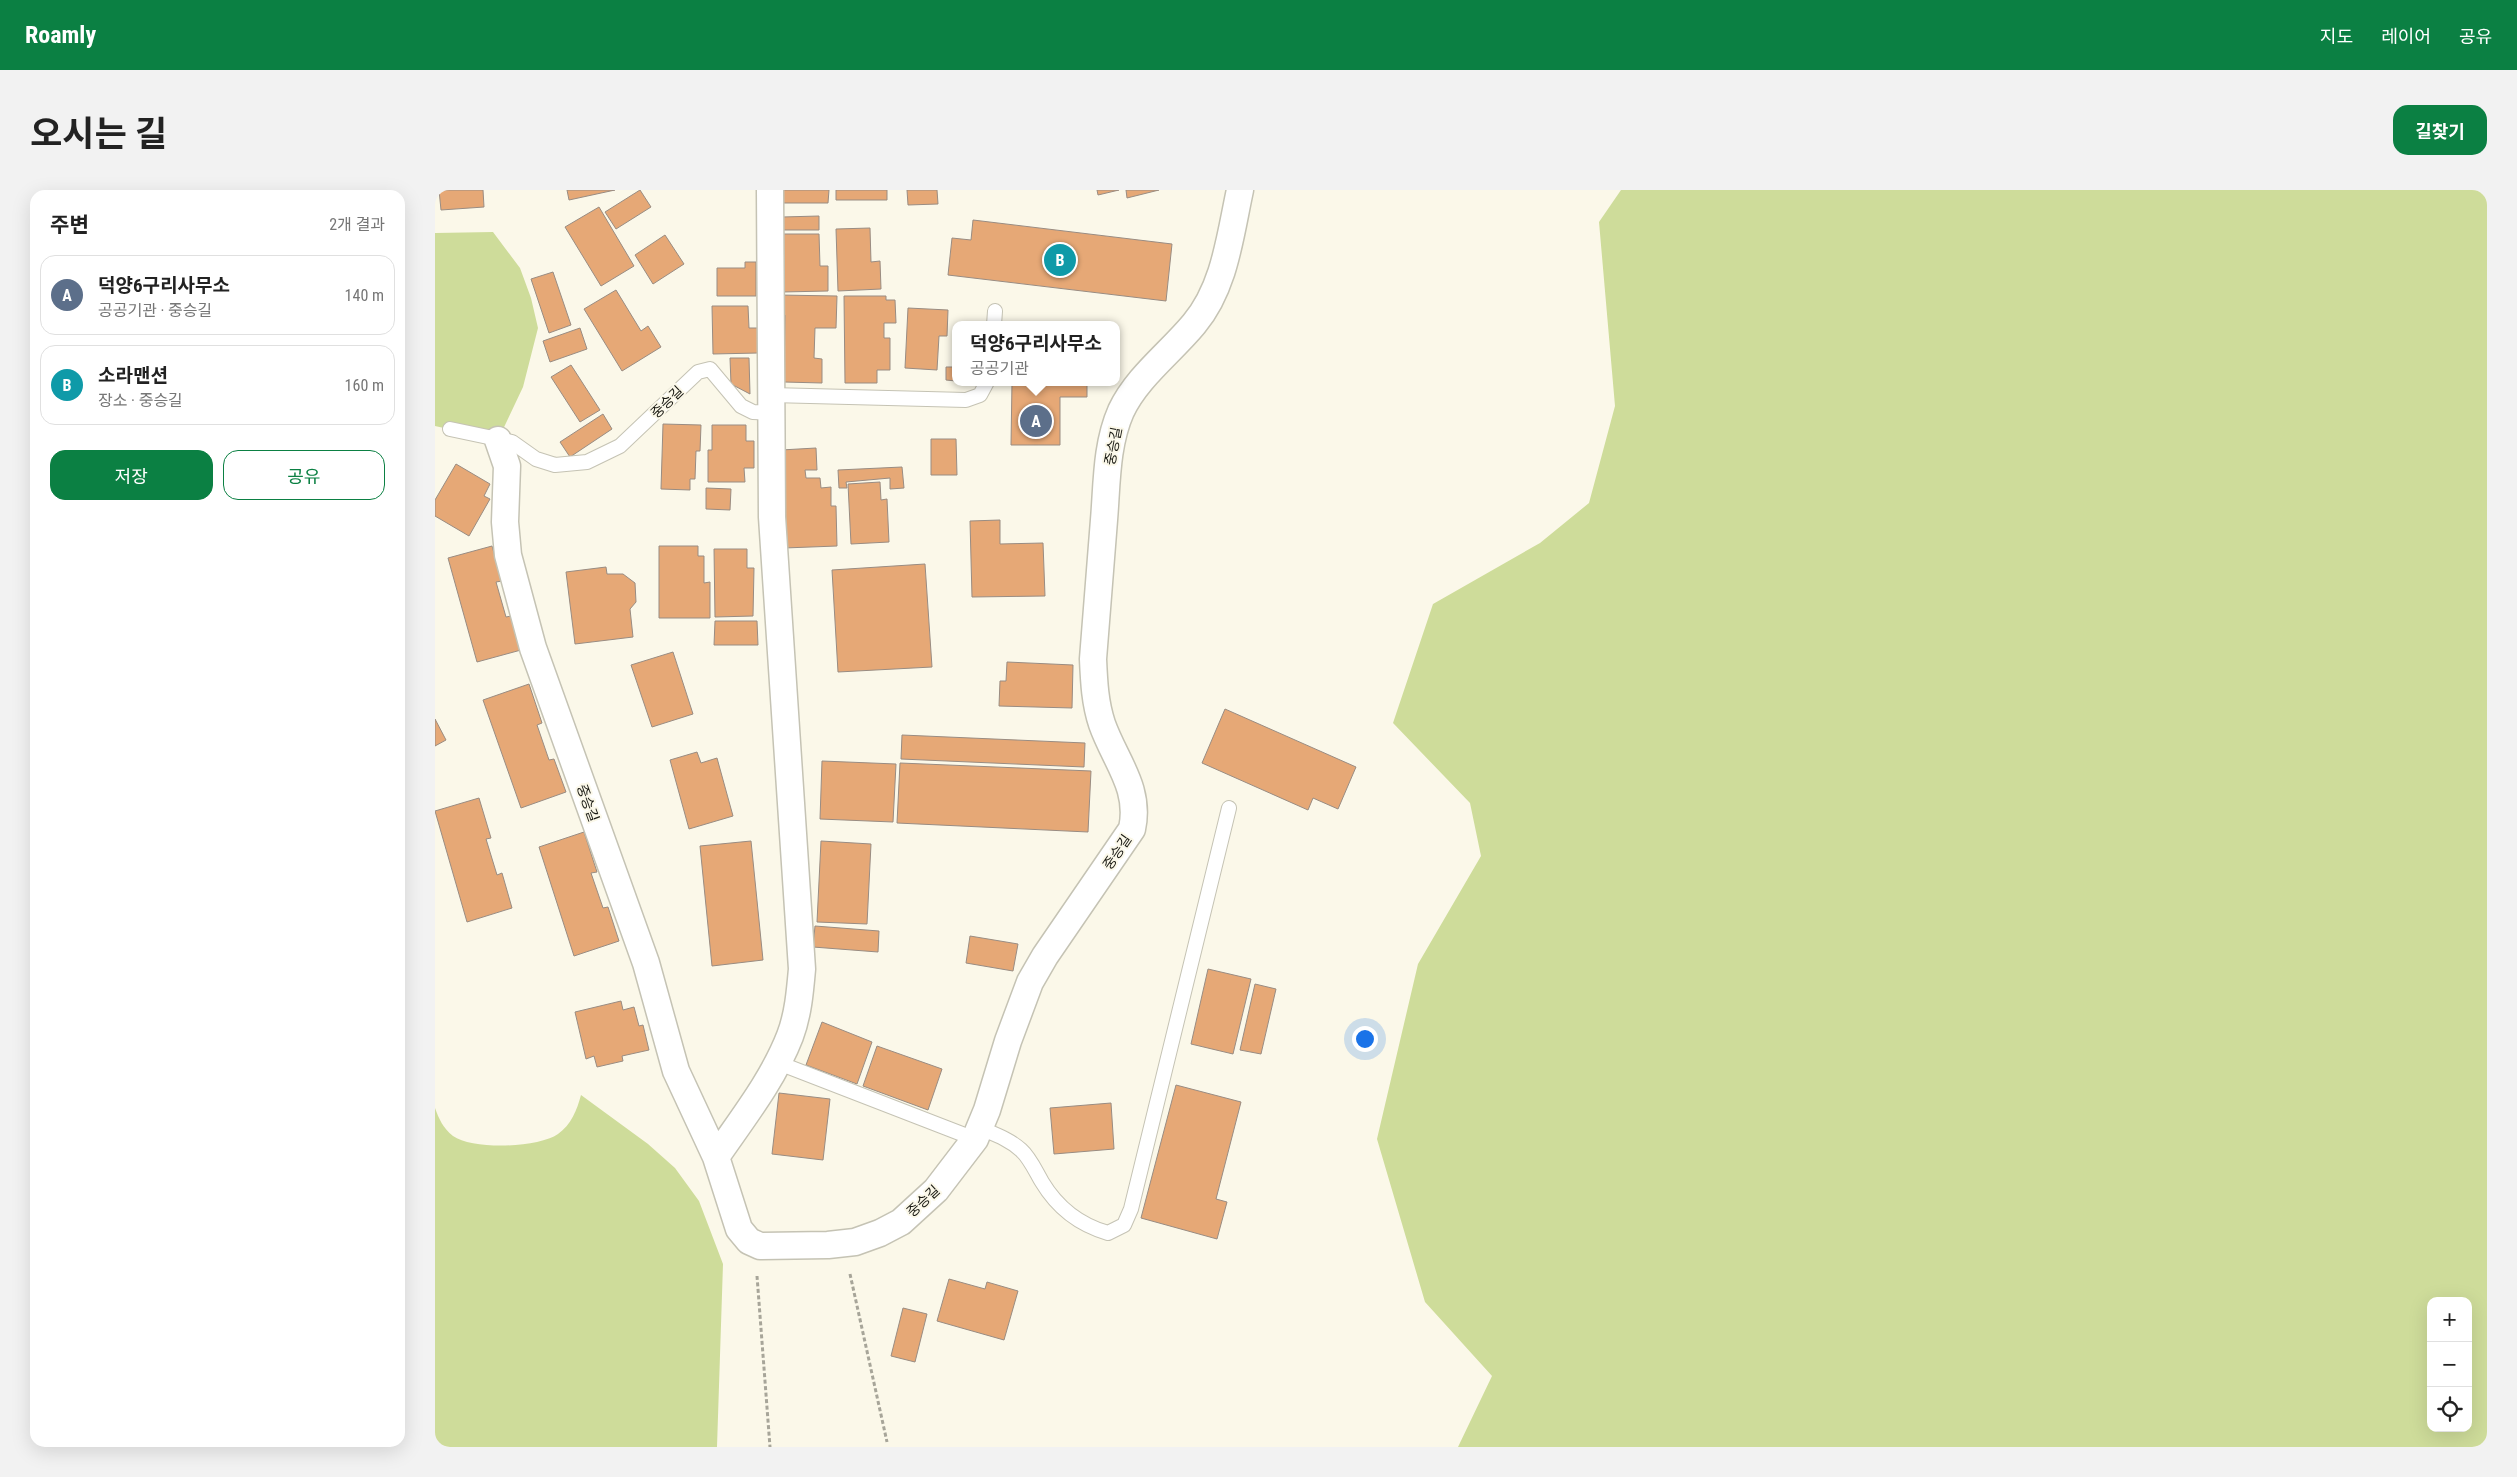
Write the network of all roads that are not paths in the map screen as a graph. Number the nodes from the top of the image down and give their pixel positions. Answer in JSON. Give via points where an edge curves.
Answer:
{"nodes":[{"id":1,"x":770,"y":190,"type":"edge"},
{"id":2,"x":1240,"y":190,"type":"edge"},
{"id":3,"x":985,"y":386,"type":"edge"},
{"id":4,"x":771,"y":404,"type":"junction"},
{"id":5,"x":450,"y":429,"type":"dead end"},
{"id":6,"x":498,"y":440,"type":"junction"},
{"id":7,"x":1229,"y":808,"type":"dead end"},
{"id":8,"x":776,"y":1062,"type":"junction"},
{"id":9,"x":977,"y":1133,"type":"junction"},
{"id":10,"x":716,"y":1157,"type":"junction"}],
"edges":[{"from":1,"to":4,"type":"street"},
{"from":2,"to":9,"type":"street","name":"중승길","via":[[1223,269],[1215,290],[1194,324],[1130,397],[1121,411],[1110,452],[1093,659],[1094,685],[1103,725],[1134,796],[1136,812],[1132,829],[1045,956],[1031,982]]},
{"from":3,"to":4,"type":"lane","name":"중승길","via":[[980,395],[966,400]]},
{"from":4,"to":6,"type":"lane","name":"중승길","via":[[746,410],[714,371],[704,369],[697,372],[620,446],[595,459],[555,464],[536,459],[512,442]]},
{"from":4,"to":8,"type":"street","via":[[772,517],[802,969],[799,1004],[789,1036]]},
{"from":5,"to":6,"type":"lane","name":"중승길"},
{"from":6,"to":10,"type":"street","name":"중승길","via":[[507,466],[505,522],[508,555],[533,648],[646,963],[676,1071]]},
{"from":7,"to":9,"type":"lane","via":[[1125,1225],[1108,1233],[1065,1212],[1022,1151],[1010,1142]]},
{"from":8,"to":9,"type":"lane"},
{"from":8,"to":10,"type":"street"},
{"from":9,"to":10,"type":"street","name":"중승길","via":[[943,1182],[901,1222],[868,1238],[843,1243],[760,1246],[754,1243],[739,1229]]}]}
